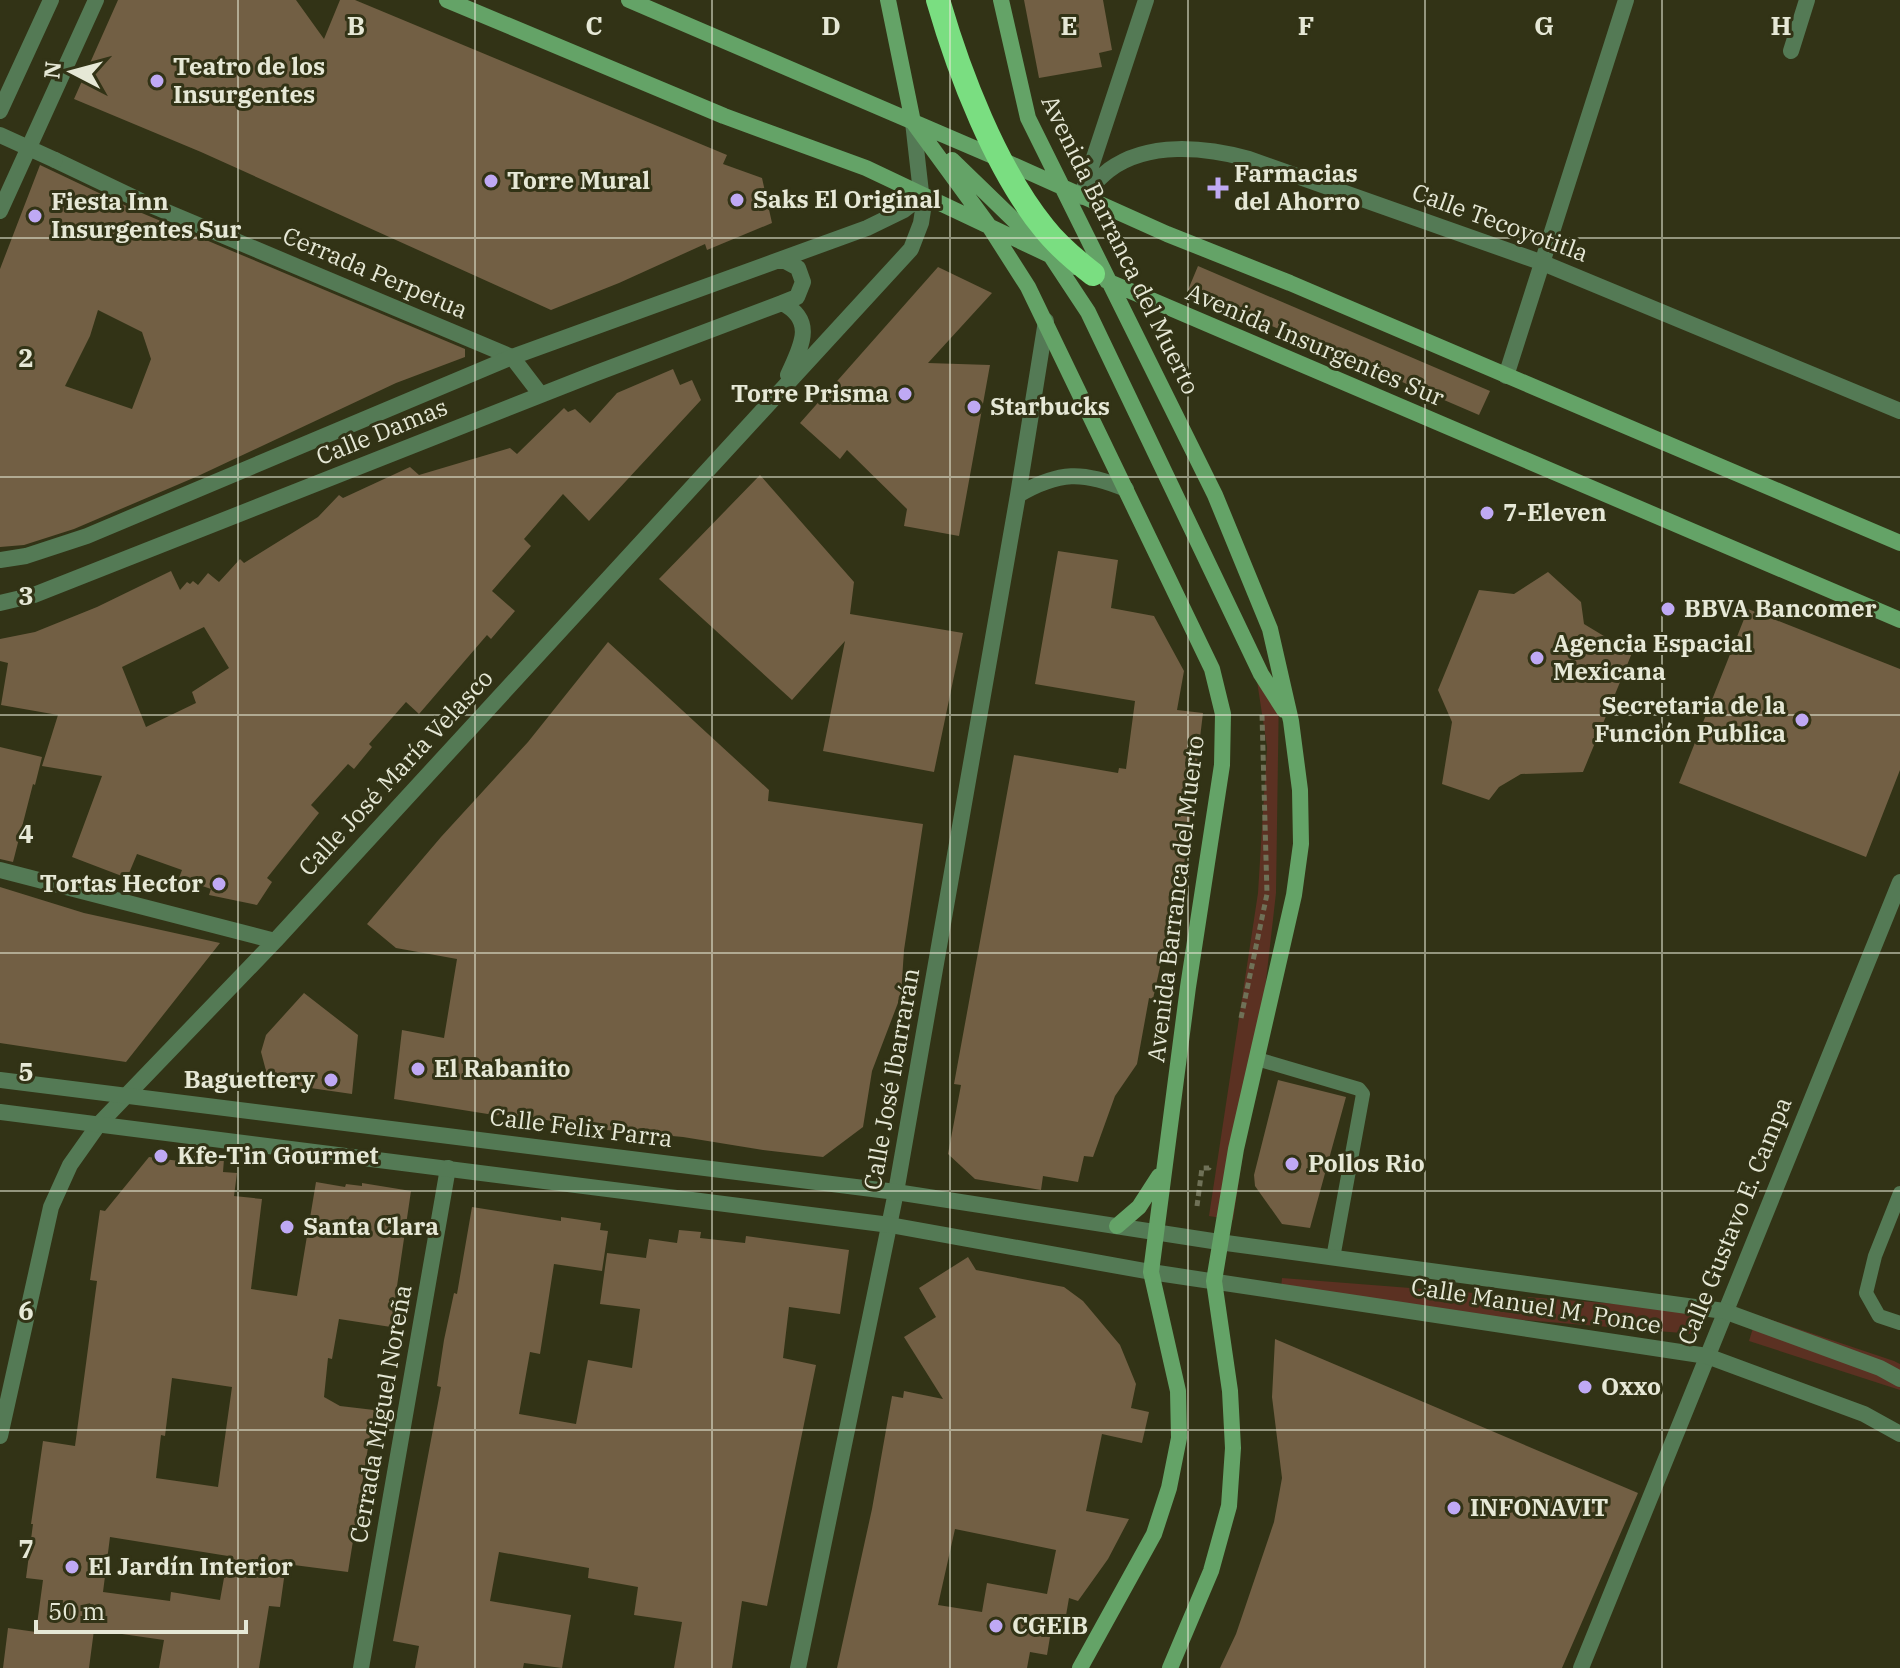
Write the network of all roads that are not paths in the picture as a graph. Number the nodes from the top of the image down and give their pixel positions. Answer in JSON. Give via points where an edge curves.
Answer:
{"nodes":[{"id":1,"x":51,"y":0,"type":"edge"},
{"id":2,"x":96,"y":0,"type":"edge"},
{"id":3,"x":447,"y":0,"type":"edge"},
{"id":4,"x":629,"y":0,"type":"edge"},
{"id":5,"x":888,"y":0,"type":"edge"},
{"id":6,"x":938,"y":0,"type":"edge"},
{"id":7,"x":1001,"y":0,"type":"edge"},
{"id":8,"x":1146,"y":0,"type":"edge"},
{"id":9,"x":1626,"y":0,"type":"edge"},
{"id":10,"x":1807,"y":0,"type":"edge"},
{"id":11,"x":1791,"y":51,"type":"dead end"},
{"id":12,"x":0,"y":111,"type":"edge"},
{"id":13,"x":913,"y":122,"type":"junction"},
{"id":14,"x":0,"y":135,"type":"edge"},
{"id":15,"x":29,"y":149,"type":"junction"},
{"id":16,"x":1002,"y":160,"type":"junction"},
{"id":17,"x":1062,"y":187,"type":"junction"},
{"id":18,"x":922,"y":196,"type":"junction"},
{"id":19,"x":1081,"y":197,"type":"junction"},
{"id":20,"x":0,"y":211,"type":"edge"},
{"id":21,"x":989,"y":226,"type":"junction"},
{"id":22,"x":1088,"y":239,"type":"junction"},
{"id":23,"x":1051,"y":256,"type":"junction"},
{"id":24,"x":778,"y":261,"type":"junction"},
{"id":25,"x":1543,"y":263,"type":"junction"},
{"id":26,"x":1102,"y":278,"type":"junction"},
{"id":27,"x":782,"y":303,"type":"junction"},
{"id":28,"x":1046,"y":321,"type":"junction"},
{"id":29,"x":512,"y":357,"type":"junction"},
{"id":30,"x":1506,"y":376,"type":"junction"},
{"id":31,"x":782,"y":388,"type":"junction"},
{"id":32,"x":541,"y":395,"type":"junction"},
{"id":33,"x":1900,"y":411,"type":"edge"},
{"id":34,"x":1126,"y":489,"type":"junction"},
{"id":35,"x":1018,"y":495,"type":"junction"},
{"id":36,"x":1900,"y":543,"type":"edge"},
{"id":37,"x":0,"y":560,"type":"edge"},
{"id":38,"x":0,"y":603,"type":"edge"},
{"id":39,"x":1900,"y":620,"type":"edge"},
{"id":40,"x":1291,"y":721,"type":"junction"},
{"id":41,"x":0,"y":870,"type":"edge"},
{"id":42,"x":1900,"y":882,"type":"edge"},
{"id":43,"x":275,"y":941,"type":"junction"},
{"id":44,"x":1257,"y":1059,"type":"junction"},
{"id":45,"x":0,"y":1080,"type":"edge"},
{"id":46,"x":126,"y":1095,"type":"junction"},
{"id":47,"x":0,"y":1112,"type":"edge"},
{"id":48,"x":99,"y":1124,"type":"junction"},
{"id":49,"x":1167,"y":1156,"type":"junction"},
{"id":50,"x":448,"y":1168,"type":"junction"},
{"id":51,"x":896,"y":1192,"type":"junction"},
{"id":52,"x":1900,"y":1193,"type":"edge"},
{"id":53,"x":890,"y":1225,"type":"junction"},
{"id":54,"x":1117,"y":1226,"type":"junction"},
{"id":55,"x":1155,"y":1232,"type":"junction"},
{"id":56,"x":1219,"y":1242,"type":"junction"},
{"id":57,"x":1333,"y":1258,"type":"junction"},
{"id":58,"x":1151,"y":1272,"type":"junction"},
{"id":59,"x":1214,"y":1281,"type":"junction"},
{"id":60,"x":1724,"y":1311,"type":"junction"},
{"id":61,"x":1900,"y":1323,"type":"edge"},
{"id":62,"x":1707,"y":1356,"type":"junction"},
{"id":63,"x":1900,"y":1379,"type":"edge"},
{"id":64,"x":1900,"y":1434,"type":"edge"},
{"id":65,"x":0,"y":1436,"type":"edge"},
{"id":66,"x":361,"y":1668,"type":"edge"},
{"id":67,"x":798,"y":1668,"type":"edge"},
{"id":68,"x":1080,"y":1668,"type":"edge"},
{"id":69,"x":1170,"y":1668,"type":"edge"},
{"id":70,"x":1581,"y":1668,"type":"edge"}],
"edges":[{"from":1,"to":12,"type":"street"},
{"from":2,"to":15,"type":"street"},
{"from":3,"to":18,"type":"main road","name":"Avenida Insurgentes Sur","via":[[724,116],[866,168]]},
{"from":4,"to":13,"type":"main road","name":"Avenida Insurgentes Sur"},
{"from":5,"to":13,"type":"main road","name":"Avenida Barranca del Muerto"},
{"from":6,"to":16,"type":"highway"},
{"from":7,"to":17,"type":"main road","name":"Avenida Barranca del Muerto","via":[[1028,118]]},
{"from":8,"to":19,"type":"street"},
{"from":9,"to":25,"type":"street"},
{"from":10,"to":11,"type":"street"},
{"from":13,"to":16,"type":"main road","name":"Avenida Insurgentes Sur"},
{"from":13,"to":18,"type":"street"},
{"from":13,"to":21,"type":"main road","name":"Avenida Barranca del Muerto"},
{"from":13,"to":23,"type":"main road"},
{"from":14,"to":15,"type":"street","name":"Cerrada Perpetua"},
{"from":15,"to":20,"type":"street"},
{"from":15,"to":29,"type":"street","name":"Cerrada Perpetua"},
{"from":16,"to":17,"type":"main road","name":"Avenida Insurgentes Sur"},
{"from":16,"to":26,"type":"highway","via":[[1046,231]]},
{"from":17,"to":19,"type":"main road","name":"Avenida Insurgentes Sur"},
{"from":17,"to":22,"type":"main road","name":"Avenida Barranca del Muerto"},
{"from":18,"to":21,"type":"main road","name":"Avenida Insurgentes Sur"},
{"from":18,"to":24,"type":"street","name":"Calle Damas","via":[[884,221]]},
{"from":18,"to":31,"type":"street","name":"Calle José María Velasco","via":[[921,223],[911,249]]},
{"from":19,"to":22,"type":"street"},
{"from":19,"to":25,"type":"street","name":"Calle Tecoyotitla","via":[[1129,159],[1170,150],[1219,152]]},
{"from":19,"to":30,"type":"main road","name":"Avenida Insurgentes Sur"},
{"from":21,"to":23,"type":"main road","name":"Avenida Insurgentes Sur"},
{"from":21,"to":28,"type":"main road","name":"Avenida Barranca del Muerto"},
{"from":22,"to":26,"type":"main road","name":"Avenida Barranca del Muerto"},
{"from":23,"to":26,"type":"main road","name":"Avenida Insurgentes Sur"},
{"from":23,"to":40,"type":"main road","via":[[1088,312],[1261,674]]},
{"from":24,"to":27,"type":"street","via":[[798,268],[803,282],[797,297]]},
{"from":24,"to":29,"type":"street","name":"Calle Damas"},
{"from":25,"to":30,"type":"street"},
{"from":25,"to":33,"type":"street","name":"Calle Tecoyotitla"},
{"from":26,"to":39,"type":"main road","name":"Avenida Insurgentes Sur"},
{"from":26,"to":40,"type":"main road","name":"Avenida Barranca del Muerto","via":[[1215,495],[1270,629]]},
{"from":27,"to":31,"type":"street","via":[[799,316],[803,336]]},
{"from":27,"to":32,"type":"street","name":"Calle Damas"},
{"from":28,"to":34,"type":"main road","name":"Avenida Barranca del Muerto"},
{"from":28,"to":35,"type":"street","name":"Calle José Ibarrarán"},
{"from":29,"to":32,"type":"street"},
{"from":29,"to":37,"type":"street","name":"Calle Damas","via":[[87,536]]},
{"from":30,"to":36,"type":"main road","name":"Avenida Insurgentes Sur"},
{"from":31,"to":43,"type":"street","name":"Calle José María Velasco"},
{"from":32,"to":38,"type":"street","name":"Calle Damas","via":[[34,595]]},
{"from":34,"to":35,"type":"street","via":[[1071,475],[1043,481]]},
{"from":34,"to":49,"type":"main road","name":"Avenida Barranca del Muerto","via":[[1212,669],[1223,714],[1222,765]]},
{"from":35,"to":51,"type":"street","name":"Calle José Ibarrarán"},
{"from":40,"to":44,"type":"main road","name":"Avenida Barranca del Muerto","via":[[1301,844]]},
{"from":41,"to":43,"type":"street"},
{"from":42,"to":60,"type":"street","name":"Calle Gustavo E. Campa"},
{"from":43,"to":46,"type":"street","name":"Calle José María Velasco"},
{"from":44,"to":56,"type":"main road","name":"Avenida Barranca del Muerto"},
{"from":44,"to":57,"type":"lane","via":[[1363,1094]]},
{"from":45,"to":46,"type":"street","name":"Calle Felix Parra"},
{"from":46,"to":48,"type":"street","name":"Calle José María Velasco"},
{"from":46,"to":51,"type":"street","name":"Calle Felix Parra"},
{"from":47,"to":48,"type":"street"},
{"from":48,"to":50,"type":"street"},
{"from":48,"to":65,"type":"street","name":"Calle José María Velasco","via":[[70,1165],[51,1207]]},
{"from":49,"to":54,"type":"main road","via":[[1139,1207]]},
{"from":49,"to":55,"type":"main road","name":"Avenida Barranca del Muerto"},
{"from":50,"to":53,"type":"street"},
{"from":50,"to":66,"type":"street","name":"Cerrada Miguel Noreña"},
{"from":51,"to":53,"type":"street","name":"Calle José Ibarrarán"},
{"from":51,"to":54,"type":"street","name":"Calle Felix Parra"},
{"from":52,"to":61,"type":"lane","via":[[1866,1293],[1879,1316]]},
{"from":53,"to":58,"type":"street"},
{"from":53,"to":67,"type":"street","name":"Calle José Ibarrarán"},
{"from":54,"to":55,"type":"street","name":"Calle Felix Parra"},
{"from":55,"to":56,"type":"street","name":"Calle Manuel M. Ponce"},
{"from":55,"to":58,"type":"main road","name":"Avenida Barranca del Muerto"},
{"from":56,"to":57,"type":"street","name":"Calle Manuel M. Ponce"},
{"from":56,"to":59,"type":"main road","name":"Avenida Barranca del Muerto"},
{"from":57,"to":60,"type":"street","name":"Calle Manuel M. Ponce"},
{"from":58,"to":59,"type":"street","name":"Calle Manuel M. Ponce"},
{"from":58,"to":68,"type":"main road","name":"Avenida Barranca del Muerto","via":[[1178,1391],[1179,1438],[1154,1534]]},
{"from":59,"to":62,"type":"street","name":"Calle Manuel M. Ponce"},
{"from":59,"to":69,"type":"main road","name":"Avenida Barranca del Muerto","via":[[1230,1391],[1229,1506],[1211,1571]]},
{"from":60,"to":62,"type":"street","name":"Calle Gustavo E. Campa"},
{"from":60,"to":63,"type":"street","name":"Calle Manuel M. Ponce"},
{"from":62,"to":64,"type":"street","name":"Calle Manuel M. Ponce","via":[[1864,1414]]},
{"from":62,"to":70,"type":"street","name":"Calle Gustavo E. Campa"}]}
